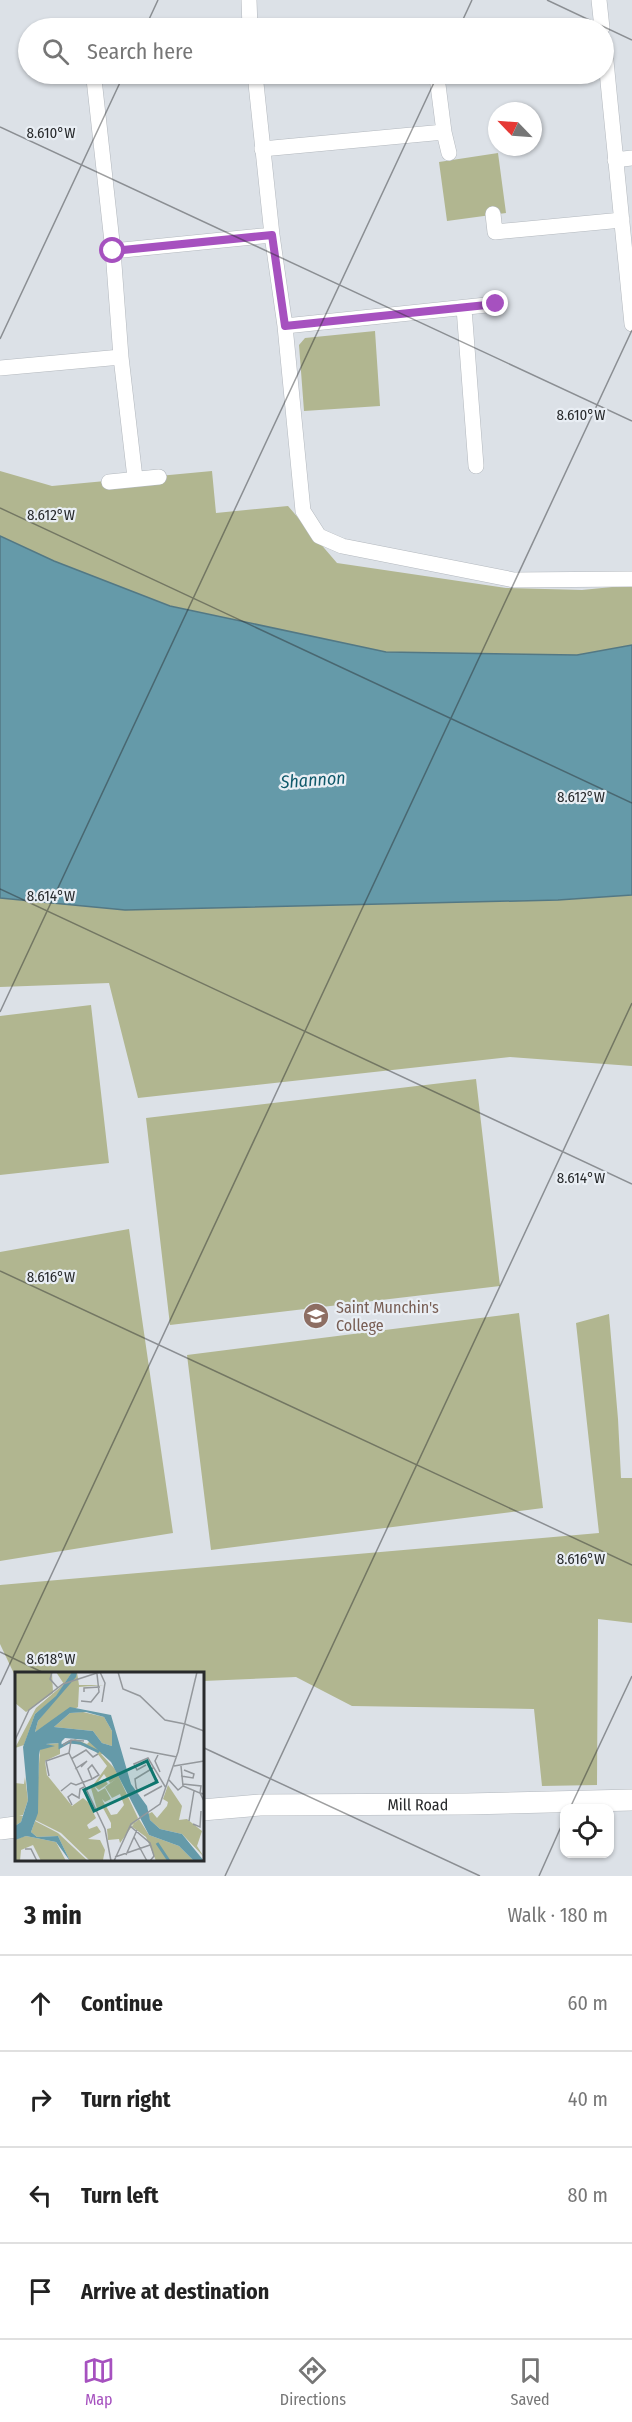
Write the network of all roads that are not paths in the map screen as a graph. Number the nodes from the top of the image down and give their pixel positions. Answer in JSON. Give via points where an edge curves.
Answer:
{"nodes":[{"id":1,"x":249,"y":0,"type":"edge"},
{"id":2,"x":599,"y":0,"type":"edge"},
{"id":3,"x":250,"y":18,"type":"edge"},
{"id":4,"x":601,"y":18,"type":"edge"},
{"id":5,"x":95,"y":84,"type":"edge"},
{"id":6,"x":256,"y":84,"type":"edge"},
{"id":7,"x":438,"y":84,"type":"edge"},
{"id":8,"x":607,"y":84,"type":"edge"},
{"id":9,"x":444,"y":132,"type":"junction"},
{"id":10,"x":262,"y":149,"type":"junction"},
{"id":11,"x":448,"y":153,"type":"dead end"},
{"id":12,"x":632,"y":158,"type":"edge"},
{"id":13,"x":615,"y":160,"type":"junction"},
{"id":14,"x":493,"y":214,"type":"dead end"},
{"id":15,"x":621,"y":220,"type":"junction"},
{"id":16,"x":272,"y":235,"type":"junction"},
{"id":17,"x":113,"y":251,"type":"junction"},
{"id":18,"x":496,"y":304,"type":"dead end"},
{"id":19,"x":464,"y":308,"type":"junction"},
{"id":20,"x":632,"y":318,"type":"edge"},
{"id":21,"x":632,"y":324,"type":"edge"},
{"id":22,"x":285,"y":326,"type":"junction"},
{"id":23,"x":121,"y":357,"type":"junction"},
{"id":24,"x":0,"y":368,"type":"edge"},
{"id":25,"x":476,"y":466,"type":"dead end"},
{"id":26,"x":159,"y":477,"type":"dead end"},
{"id":27,"x":135,"y":478,"type":"junction"},
{"id":28,"x":109,"y":482,"type":"dead end"},
{"id":29,"x":632,"y":579,"type":"edge"},
{"id":30,"x":632,"y":1800,"type":"edge"},
{"id":31,"x":204,"y":1810,"type":"edge"},
{"id":32,"x":15,"y":1827,"type":"edge"},
{"id":33,"x":0,"y":1829,"type":"edge"}],
"edges":[{"from":1,"to":3,"type":"street"},
{"from":2,"to":4,"type":"street"},
{"from":5,"to":17,"type":"street"},
{"from":6,"to":10,"type":"street"},
{"from":7,"to":9,"type":"street"},
{"from":8,"to":13,"type":"street"},
{"from":9,"to":10,"type":"street"},
{"from":9,"to":11,"type":"street"},
{"from":10,"to":16,"type":"street"},
{"from":12,"to":13,"type":"street"},
{"from":13,"to":15,"type":"street"},
{"from":14,"to":15,"type":"street","via":[[495,232]]},
{"from":15,"to":20,"type":"street"},
{"from":16,"to":17,"type":"street"},
{"from":16,"to":22,"type":"street"},
{"from":17,"to":23,"type":"street"},
{"from":18,"to":19,"type":"street"},
{"from":19,"to":22,"type":"street"},
{"from":19,"to":25,"type":"street"},
{"from":20,"to":21,"type":"street"},
{"from":22,"to":29,"type":"street","via":[[303,511],[320,536],[342,546],[514,580]]},
{"from":23,"to":24,"type":"street"},
{"from":23,"to":27,"type":"street"},
{"from":26,"to":27,"type":"street"},
{"from":27,"to":28,"type":"street"},
{"from":30,"to":31,"type":"street","name":"Mill Road","via":[[260,1805]]},
{"from":32,"to":33,"type":"street"}]}
